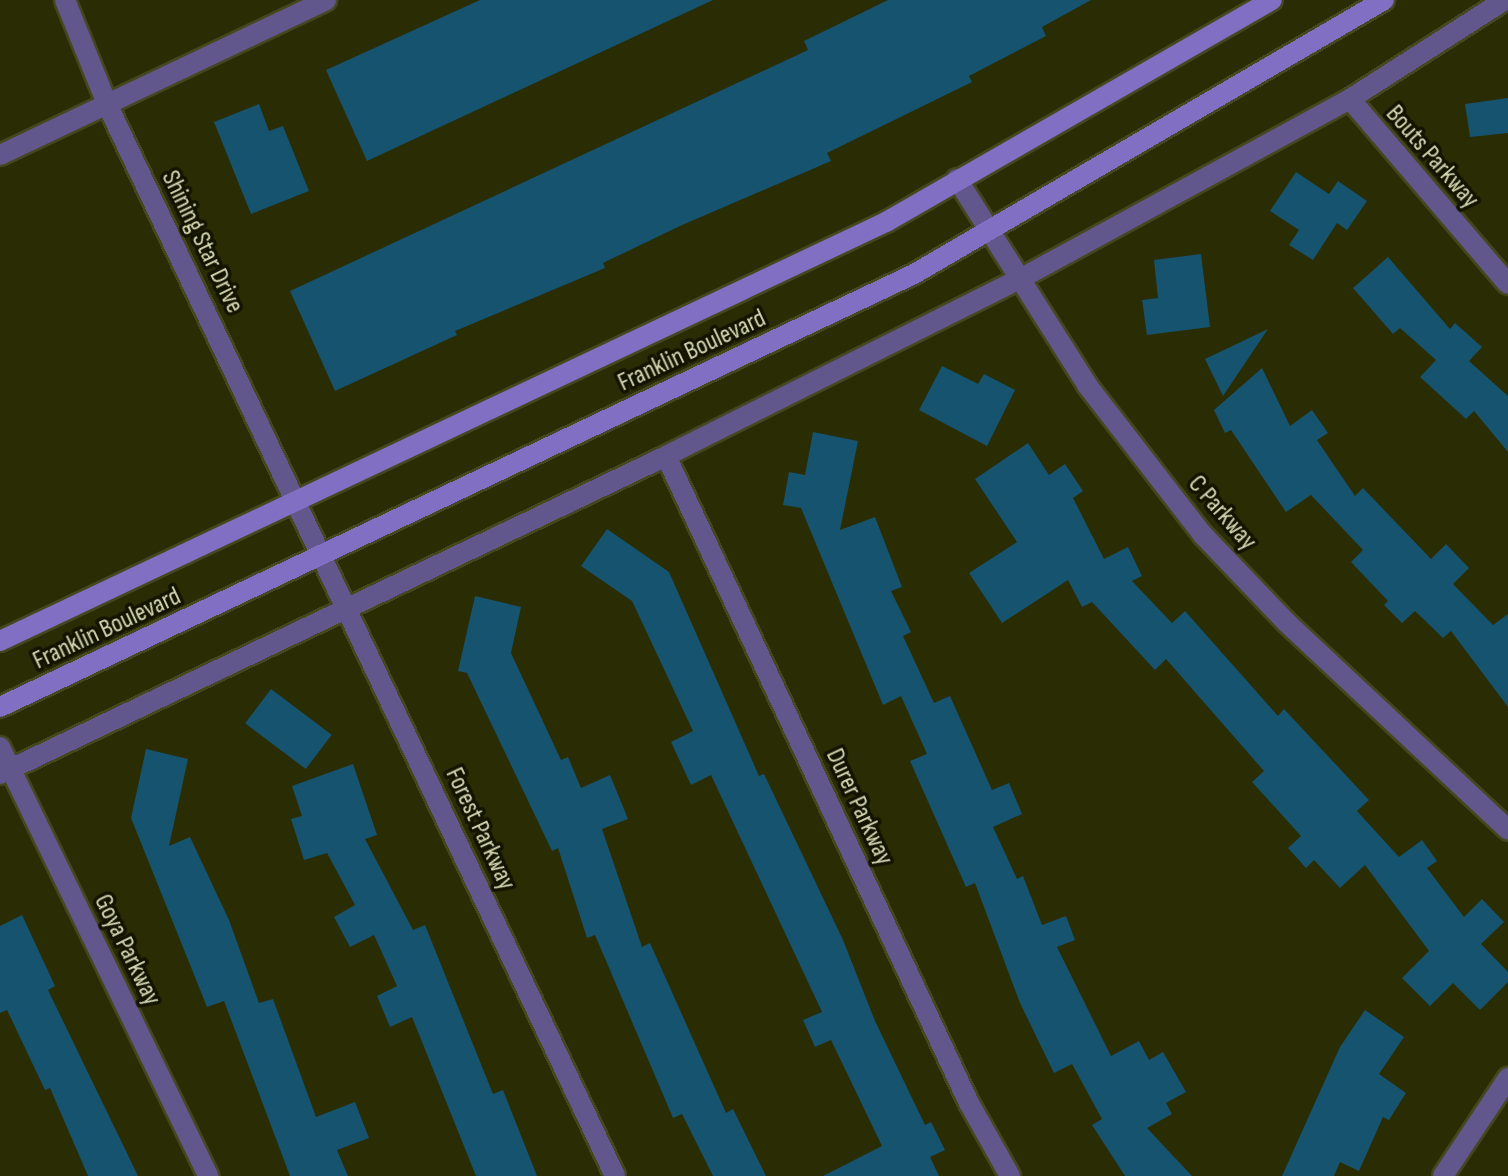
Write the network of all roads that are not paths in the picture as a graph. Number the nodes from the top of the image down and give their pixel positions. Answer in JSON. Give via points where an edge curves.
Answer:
{"nodes":[{"id":1,"x":65,"y":0,"type":"edge"},
{"id":2,"x":326,"y":0,"type":"edge"},
{"id":3,"x":1272,"y":0,"type":"edge"},
{"id":4,"x":1384,"y":0,"type":"edge"},
{"id":5,"x":1505,"y":0,"type":"edge"},
{"id":6,"x":1350,"y":99,"type":"junction"},
{"id":7,"x":107,"y":104,"type":"junction"},
{"id":8,"x":0,"y":155,"type":"edge"},
{"id":9,"x":957,"y":179,"type":"junction"},
{"id":10,"x":986,"y":231,"type":"junction"},
{"id":11,"x":1018,"y":280,"type":"junction"},
{"id":12,"x":1508,"y":284,"type":"edge"},
{"id":13,"x":666,"y":456,"type":"junction"},
{"id":14,"x":299,"y":503,"type":"junction"},
{"id":15,"x":324,"y":557,"type":"junction"},
{"id":16,"x":348,"y":609,"type":"junction"},
{"id":17,"x":0,"y":641,"type":"edge"},
{"id":18,"x":0,"y":707,"type":"edge"},
{"id":19,"x":0,"y":747,"type":"edge"},
{"id":20,"x":6,"y":772,"type":"edge"},
{"id":21,"x":1508,"y":830,"type":"edge"},
{"id":22,"x":1508,"y":1078,"type":"edge"},
{"id":23,"x":208,"y":1176,"type":"edge"},
{"id":24,"x":615,"y":1176,"type":"edge"},
{"id":25,"x":1010,"y":1176,"type":"edge"},
{"id":26,"x":1443,"y":1176,"type":"edge"}],
"edges":[{"from":1,"to":7,"type":"street","name":"Shining Star Drive"},
{"from":2,"to":7,"type":"street"},
{"from":3,"to":9,"type":"main road","name":"Franklin Boulevard"},
{"from":4,"to":10,"type":"main road","name":"Franklin Boulevard"},
{"from":5,"to":6,"type":"street"},
{"from":6,"to":11,"type":"street"},
{"from":6,"to":12,"type":"street","name":"Bouts Parkway"},
{"from":7,"to":8,"type":"street"},
{"from":7,"to":14,"type":"street","name":"Shining Star Drive"},
{"from":9,"to":10,"type":"street","name":"C Parkway"},
{"from":9,"to":14,"type":"main road","name":"Franklin Boulevard","via":[[886,222]]},
{"from":10,"to":11,"type":"street","name":"C Parkway"},
{"from":10,"to":15,"type":"main road","name":"Franklin Boulevard","via":[[914,274]]},
{"from":11,"to":13,"type":"street"},
{"from":11,"to":21,"type":"street","name":"C Parkway","via":[[1131,445],[1203,535],[1286,622]]},
{"from":13,"to":16,"type":"street"},
{"from":13,"to":25,"type":"street","name":"Durer Parkway","via":[[969,1103]]},
{"from":14,"to":15,"type":"street","name":"Forest Parkway"},
{"from":14,"to":17,"type":"main road","name":"Franklin Boulevard"},
{"from":15,"to":16,"type":"street","name":"Forest Parkway"},
{"from":15,"to":18,"type":"main road","name":"Franklin Boulevard"},
{"from":16,"to":20,"type":"street"},
{"from":16,"to":24,"type":"street","name":"Forest Parkway"},
{"from":19,"to":20,"type":"street","name":"Goya Parkway"},
{"from":20,"to":23,"type":"street","name":"Goya Parkway"},
{"from":22,"to":26,"type":"street"}]}
